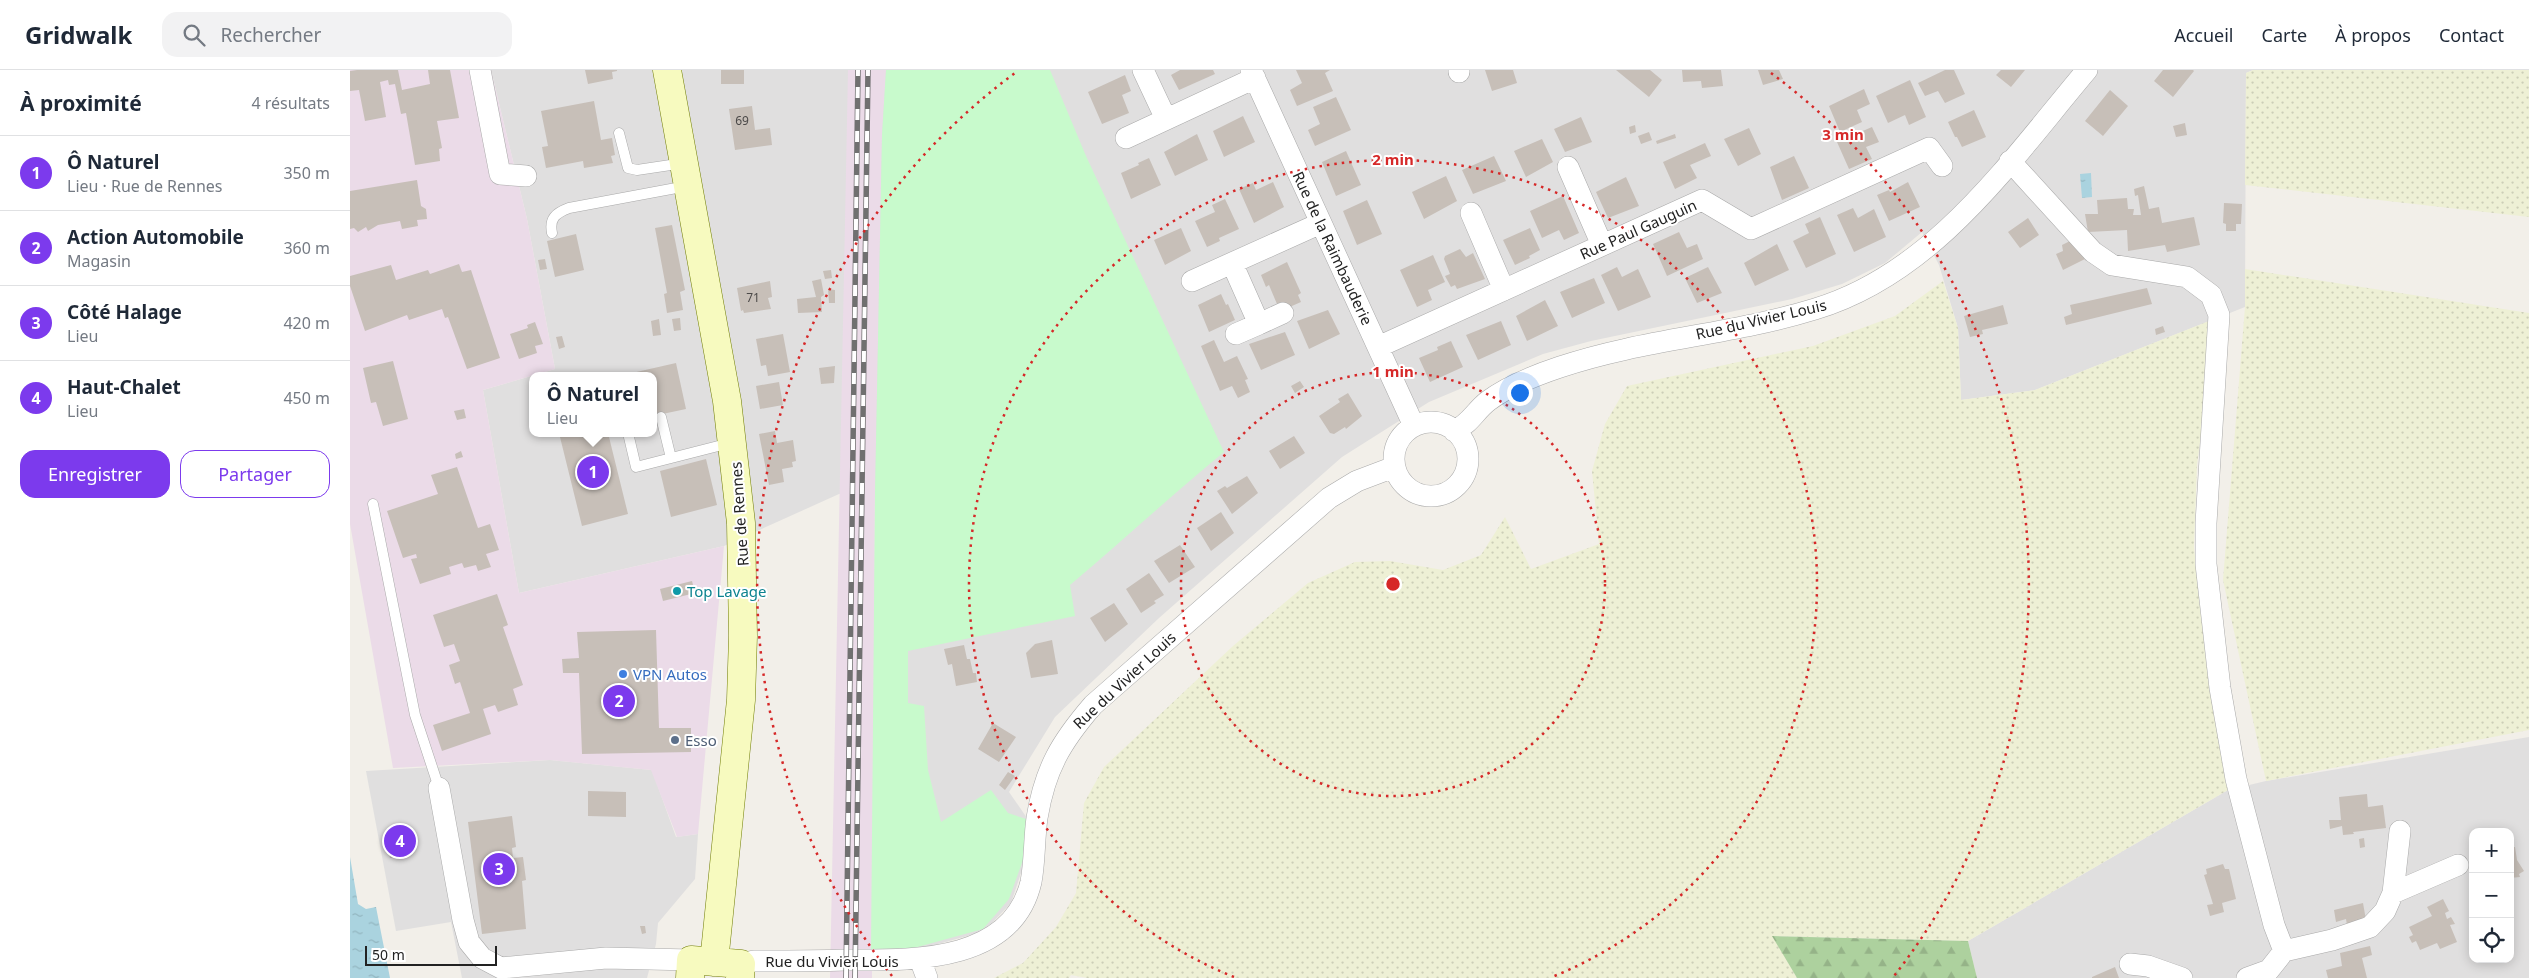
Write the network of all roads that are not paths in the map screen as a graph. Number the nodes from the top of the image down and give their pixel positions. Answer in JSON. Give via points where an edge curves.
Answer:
{"nodes":[{"id":1,"x":480,"y":70,"type":"edge"},
{"id":2,"x":667,"y":70,"type":"edge"},
{"id":3,"x":1143,"y":70,"type":"edge"},
{"id":4,"x":2087,"y":70,"type":"edge"},
{"id":5,"x":1253,"y":74,"type":"edge"},
{"id":6,"x":1166,"y":119,"type":"junction"},
{"id":7,"x":619,"y":133,"type":"dead end"},
{"id":8,"x":1126,"y":138,"type":"dead end"},
{"id":9,"x":2010,"y":161,"type":"junction"},
{"id":10,"x":1942,"y":166,"type":"dead end"},
{"id":11,"x":1568,"y":167,"type":"dead end"},
{"id":12,"x":686,"y":174,"type":"junction"},
{"id":13,"x":526,"y":176,"type":"dead end"},
{"id":14,"x":1471,"y":213,"type":"dead end"},
{"id":15,"x":1321,"y":222,"type":"junction"},
{"id":16,"x":552,"y":233,"type":"dead end"},
{"id":17,"x":1602,"y":245,"type":"junction"},
{"id":18,"x":1232,"y":263,"type":"junction"},
{"id":19,"x":1192,"y":281,"type":"dead end"},
{"id":20,"x":1504,"y":290,"type":"junction"},
{"id":21,"x":1283,"y":313,"type":"dead end"},
{"id":22,"x":1259,"y":324,"type":"junction"},
{"id":23,"x":1236,"y":334,"type":"dead end"},
{"id":24,"x":1378,"y":347,"type":"junction"},
{"id":25,"x":661,"y":417,"type":"dead end"},
{"id":26,"x":1414,"y":426,"type":"junction"},
{"id":27,"x":1454,"y":431,"type":"junction"},
{"id":28,"x":629,"y":437,"type":"edge"},
{"id":29,"x":732,"y":443,"type":"junction"},
{"id":30,"x":671,"y":458,"type":"junction"},
{"id":31,"x":1394,"y":467,"type":"junction"},
{"id":32,"x":373,"y":504,"type":"dead end"},
{"id":33,"x":439,"y":788,"type":"joint"},
{"id":34,"x":2400,"y":831,"type":"dead end"},
{"id":35,"x":2458,"y":865,"type":"dead end"},
{"id":36,"x":2393,"y":893,"type":"junction"},
{"id":37,"x":2284,"y":951,"type":"junction"},
{"id":38,"x":2130,"y":964,"type":"dead end"},
{"id":39,"x":698,"y":967,"type":"edge"},
{"id":40,"x":923,"y":968,"type":"edge"},
{"id":41,"x":740,"y":971,"type":"edge"},
{"id":42,"x":2182,"y":978,"type":"edge"},
{"id":43,"x":2247,"y":978,"type":"edge"}],
"edges":[{"from":1,"to":13,"type":"street","via":[[500,174]]},
{"from":2,"to":12,"type":"main road","name":"Rue de Rennes"},
{"from":3,"to":6,"type":"street"},
{"from":4,"to":9,"type":"street","name":"Rue du Vivier Louis"},
{"from":5,"to":6,"type":"street"},
{"from":5,"to":15,"type":"street","name":"Rue de la Raimbauderie"},
{"from":6,"to":8,"type":"street"},
{"from":7,"to":12,"type":"lane","via":[[628,168]]},
{"from":9,"to":27,"type":"street","name":"Rue du Vivier Louis","via":[[1927,248],[1892,275],[1858,293],[1796,314],[1636,346],[1560,367],[1503,391],[1481,407],[1466,426]]},
{"from":9,"to":37,"type":"street","via":[[2092,252],[2112,265],[2186,277],[2211,295],[2218,315],[2206,564],[2220,688],[2236,779],[2274,925]]},
{"from":10,"to":17,"type":"street","name":"Rue Paul Gauguin","via":[[1929,148],[1751,229],[1702,200]]},
{"from":11,"to":17,"type":"street"},
{"from":12,"to":16,"type":"lane","via":[[569,208],[553,217]]},
{"from":12,"to":29,"type":"main road","name":"Rue de Rennes"},
{"from":14,"to":20,"type":"street"},
{"from":15,"to":18,"type":"street"},
{"from":15,"to":24,"type":"street","name":"Rue de la Raimbauderie"},
{"from":17,"to":20,"type":"street","name":"Rue Paul Gauguin"},
{"from":18,"to":19,"type":"street"},
{"from":18,"to":22,"type":"street"},
{"from":20,"to":24,"type":"street","name":"Rue Paul Gauguin"},
{"from":21,"to":22,"type":"street"},
{"from":22,"to":23,"type":"street"},
{"from":24,"to":26,"type":"street","name":"Rue de la Raimbauderie"},
{"from":25,"to":30,"type":"lane"},
{"from":26,"to":27,"type":"street","via":[[1430,422]]},
{"from":26,"to":31,"type":"street","via":[[1397,443]]},
{"from":27,"to":31,"type":"street","via":[[1466,447],[1467,467],[1461,480],[1450,491],[1435,496],[1420,495],[1404,485]]},
{"from":28,"to":30,"type":"lane","via":[[636,467]]},
{"from":29,"to":30,"type":"lane"},
{"from":29,"to":39,"type":"main road","name":"Rue de Rennes","via":[[741,523],[743,636],[737,743]]},
{"from":31,"to":40,"type":"street","name":"Rue du Vivier Louis","via":[[1357,481],[1329,498],[1093,705],[1068,733],[1050,767],[1038,817],[1030,883],[1015,915],[983,942]]},
{"from":32,"to":33,"type":"lane","via":[[415,716]]},
{"from":33,"to":39,"type":"street","via":[[462,920],[469,942],[482,958],[501,968],[606,958]]},
{"from":34,"to":36,"type":"street"},
{"from":35,"to":36,"type":"street"},
{"from":36,"to":37,"type":"street","via":[[2385,911],[2370,927]]},
{"from":37,"to":43,"type":"street","via":[[2269,970]]},
{"from":38,"to":42,"type":"street","via":[[2148,966]]},
{"from":39,"to":41,"type":"main road"},
{"from":40,"to":41,"type":"street","name":"Rue du Vivier Louis","via":[[754,961]]}]}
